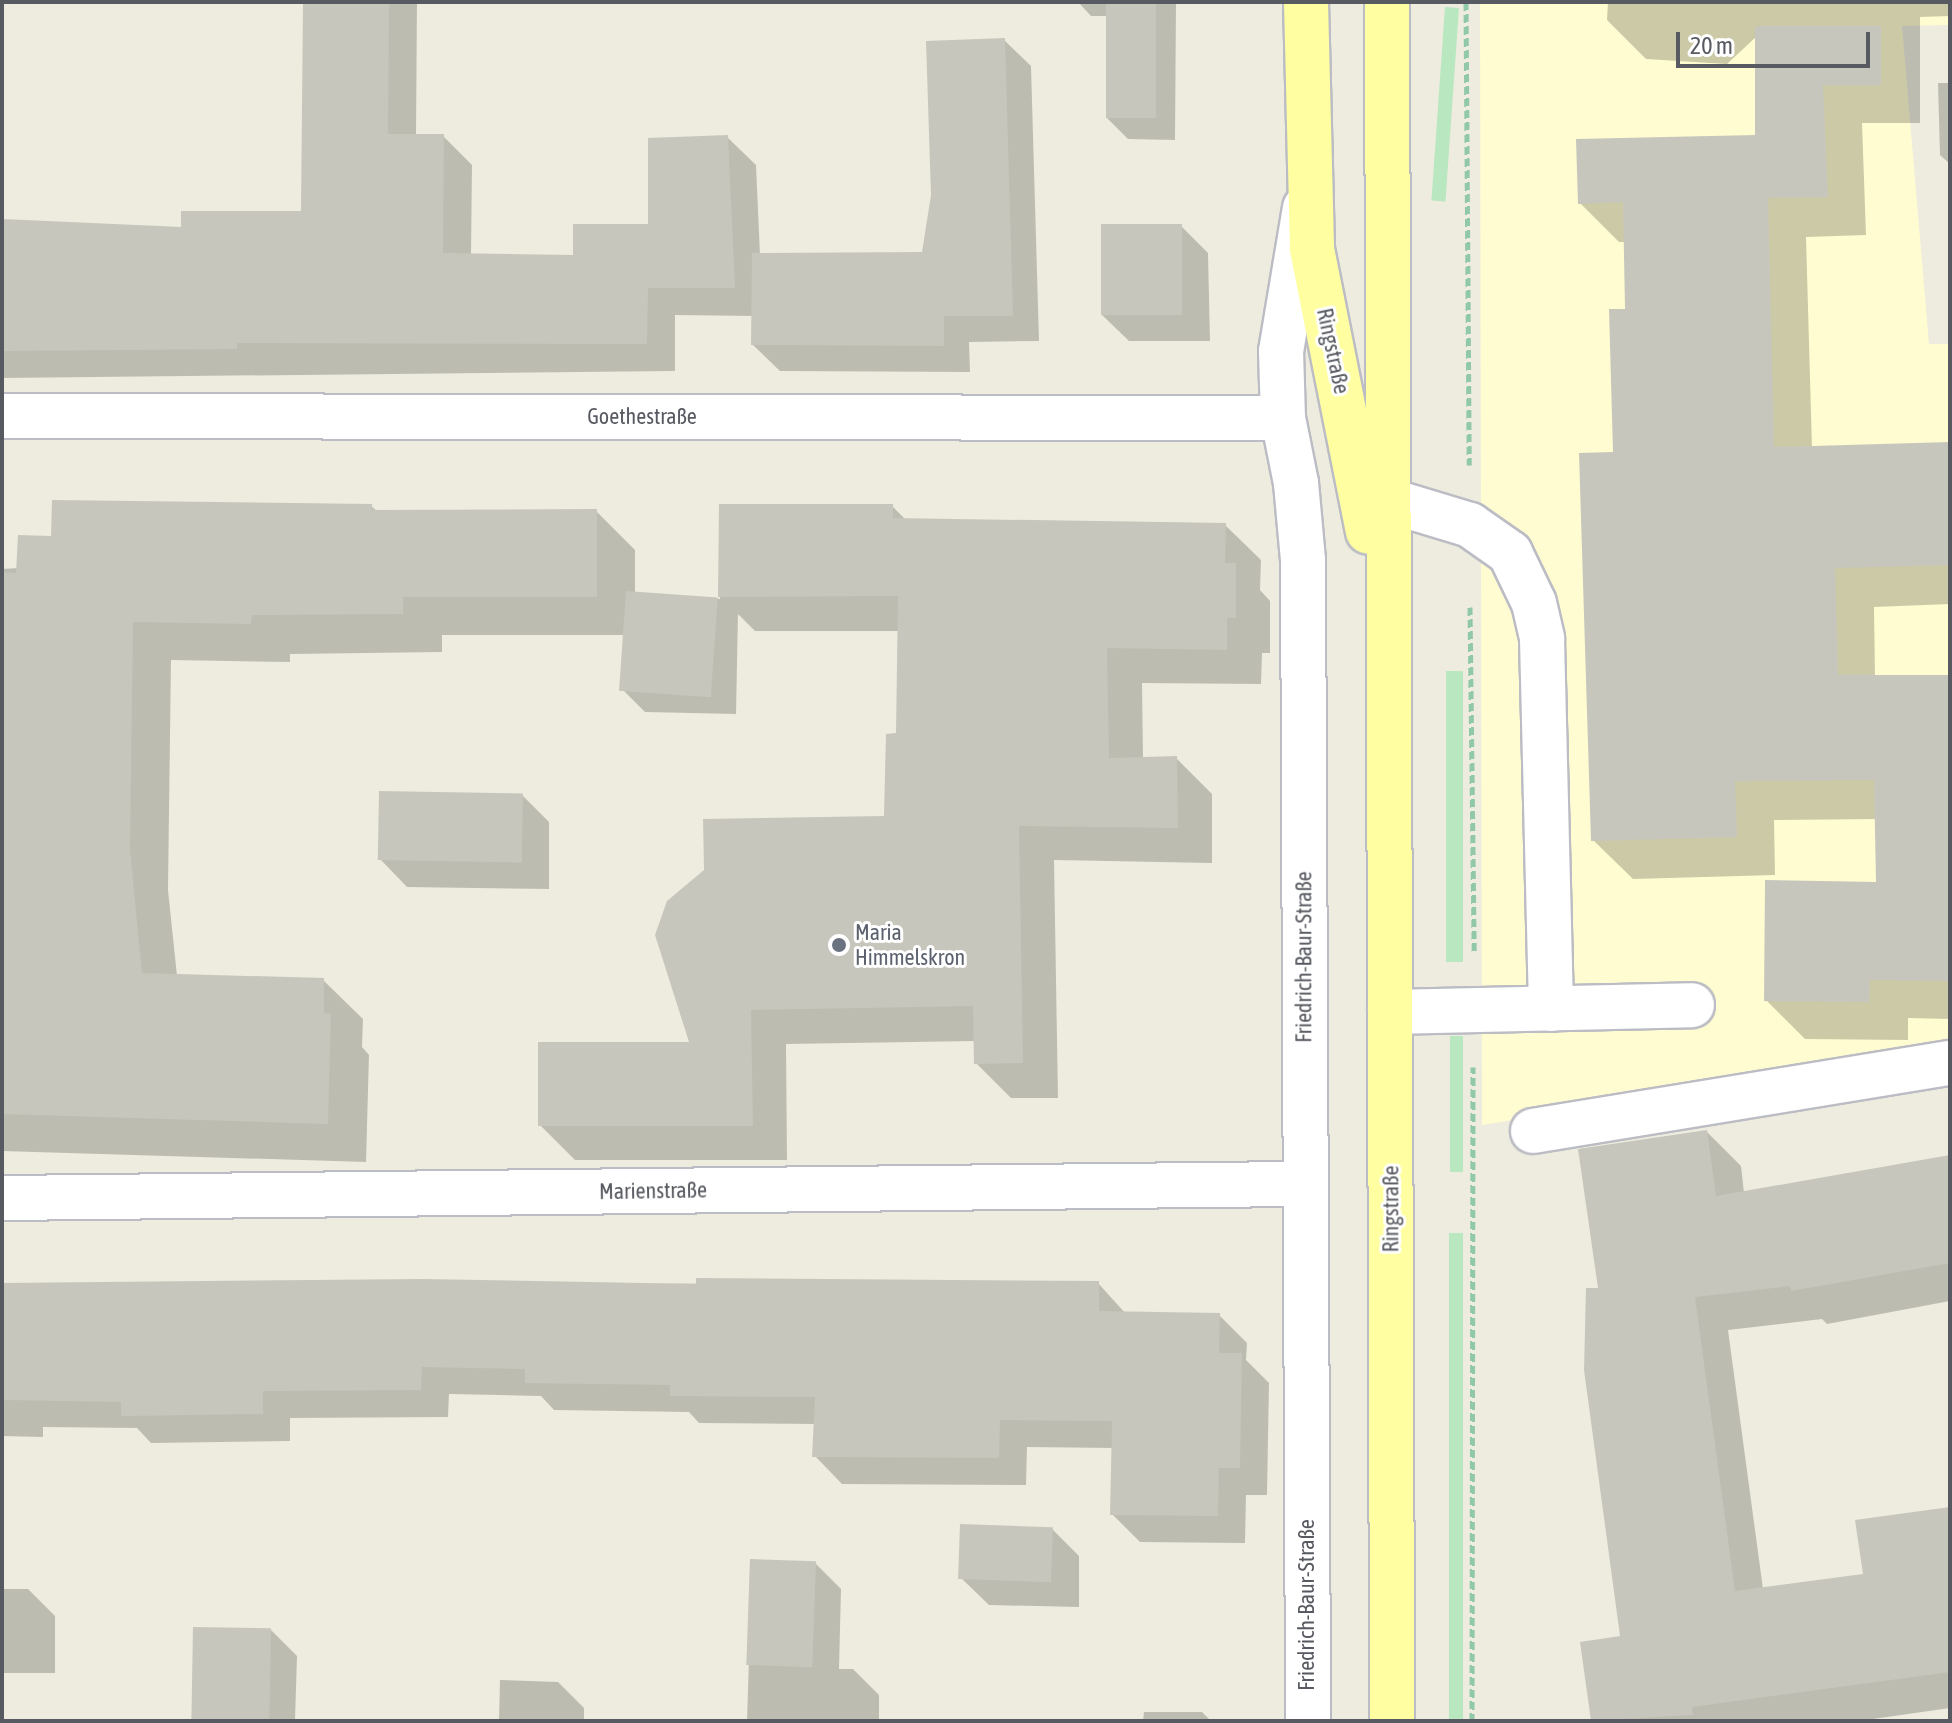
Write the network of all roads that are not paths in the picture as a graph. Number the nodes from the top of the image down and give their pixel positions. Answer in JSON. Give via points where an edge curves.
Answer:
{"nodes":[{"id":1,"x":1306,"y":2,"type":"edge"},
{"id":2,"x":1387,"y":2,"type":"edge"},
{"id":3,"x":1402,"y":2,"type":"edge"},
{"id":4,"x":1387,"y":91,"type":"junction"},
{"id":5,"x":1308,"y":197,"type":"junction"},
{"id":6,"x":2,"y":416,"type":"edge"},
{"id":7,"x":1283,"y":418,"type":"junction"},
{"id":8,"x":1375,"y":495,"type":"junction"},
{"id":9,"x":1692,"y":1005,"type":"dead end"},
{"id":10,"x":1551,"y":1009,"type":"junction"},
{"id":11,"x":1390,"y":1012,"type":"junction"},
{"id":12,"x":1950,"y":1063,"type":"edge"},
{"id":13,"x":1533,"y":1131,"type":"dead end"},
{"id":14,"x":1304,"y":1184,"type":"junction"},
{"id":15,"x":2,"y":1198,"type":"edge"},
{"id":16,"x":1308,"y":1721,"type":"edge"},
{"id":17,"x":1392,"y":1721,"type":"edge"}],
"edges":[{"from":1,"to":5,"type":"main road","name":"Ringstraße"},
{"from":2,"to":4,"type":"main road","name":"Ringstraße"},
{"from":3,"to":4,"type":"street"},
{"from":4,"to":8,"type":"main road","name":"Ringstraße"},
{"from":5,"to":7,"type":"street","name":"Friedrich-Baur-Straße","via":[[1285,305]]},
{"from":5,"to":8,"type":"main road","name":"Ringstraße","via":[[1312,249]]},
{"from":6,"to":7,"type":"street","name":"Goethestraße"},
{"from":7,"to":14,"type":"street","name":"Friedrich-Baur-Straße","via":[[1298,494],[1303,560]]},
{"from":8,"to":10,"type":"street","via":[[1470,525],[1510,553],[1534,603],[1542,639]]},
{"from":8,"to":11,"type":"main road","name":"Ringstraße","via":[[1389,697]]},
{"from":9,"to":10,"type":"street"},
{"from":10,"to":11,"type":"street"},
{"from":11,"to":17,"type":"main road","name":"Ringstraße"},
{"from":12,"to":13,"type":"street"},
{"from":14,"to":15,"type":"street","name":"Marienstraße"},
{"from":14,"to":16,"type":"street","name":"Friedrich-Baur-Straße"}]}
